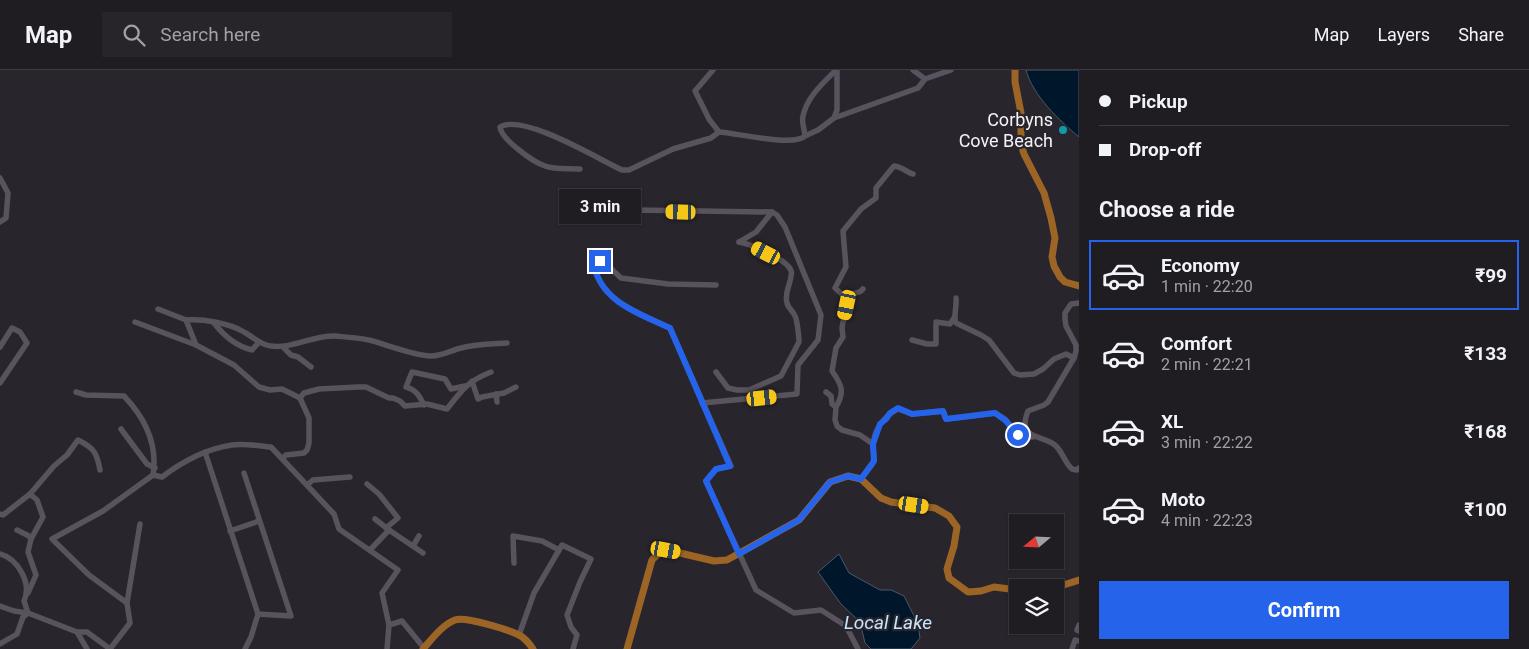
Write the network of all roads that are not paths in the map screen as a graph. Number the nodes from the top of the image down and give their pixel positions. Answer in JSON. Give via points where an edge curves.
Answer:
{"nodes":[{"id":1,"x":712,"y":70,"type":"edge"},
{"id":2,"x":836,"y":70,"type":"edge"},
{"id":3,"x":913,"y":70,"type":"edge"},
{"id":4,"x":951,"y":70,"type":"edge"},
{"id":5,"x":1016,"y":70,"type":"edge"},
{"id":6,"x":925,"y":79,"type":"junction"},
{"id":7,"x":834,"y":118,"type":"junction"},
{"id":8,"x":719,"y":132,"type":"junction"},
{"id":9,"x":805,"y":136,"type":"junction"},
{"id":10,"x":580,"y":169,"type":"dead end"},
{"id":11,"x":913,"y":174,"type":"dead end"},
{"id":12,"x":0,"y":178,"type":"edge"},
{"id":13,"x":772,"y":212,"type":"junction"},
{"id":14,"x":604,"y":213,"type":"dead end"},
{"id":15,"x":0,"y":222,"type":"edge"},
{"id":16,"x":716,"y":285,"type":"dead end"},
{"id":17,"x":1079,"y":286,"type":"edge"},
{"id":18,"x":863,"y":289,"type":"dead end"},
{"id":19,"x":845,"y":296,"type":"junction"},
{"id":20,"x":956,"y":298,"type":"dead end"},
{"id":21,"x":1079,"y":303,"type":"edge"},
{"id":22,"x":158,"y":309,"type":"dead end"},
{"id":23,"x":954,"y":318,"type":"junction"},
{"id":24,"x":186,"y":320,"type":"junction"},
{"id":25,"x":135,"y":322,"type":"dead end"},
{"id":26,"x":214,"y":323,"type":"junction"},
{"id":27,"x":912,"y":340,"type":"dead end"},
{"id":28,"x":259,"y":342,"type":"junction"},
{"id":29,"x":507,"y":343,"type":"dead end"},
{"id":30,"x":196,"y":345,"type":"junction"},
{"id":31,"x":0,"y":346,"type":"edge"},
{"id":32,"x":284,"y":348,"type":"junction"},
{"id":33,"x":1074,"y":358,"type":"junction"},
{"id":34,"x":311,"y":367,"type":"dead end"},
{"id":35,"x":491,"y":372,"type":"dead end"},
{"id":36,"x":716,"y":372,"type":"dead end"},
{"id":37,"x":472,"y":381,"type":"junction"},
{"id":38,"x":0,"y":383,"type":"edge"},
{"id":39,"x":465,"y":386,"type":"junction"},
{"id":40,"x":516,"y":387,"type":"dead end"},
{"id":41,"x":76,"y":392,"type":"dead end"},
{"id":42,"x":826,"y":392,"type":"dead end"},
{"id":43,"x":496,"y":394,"type":"junction"},
{"id":44,"x":300,"y":398,"type":"junction"},
{"id":45,"x":497,"y":402,"type":"dead end"},
{"id":46,"x":702,"y":403,"type":"junction"},
{"id":47,"x":424,"y":404,"type":"junction"},
{"id":48,"x":836,"y":407,"type":"junction"},
{"id":49,"x":121,"y":429,"type":"dead end"},
{"id":50,"x":1033,"y":437,"type":"junction"},
{"id":51,"x":873,"y":444,"type":"junction"},
{"id":52,"x":205,"y":452,"type":"junction"},
{"id":53,"x":283,"y":458,"type":"junction"},
{"id":54,"x":155,"y":468,"type":"junction"},
{"id":55,"x":1079,"y":468,"type":"edge"},
{"id":56,"x":100,"y":470,"type":"dead end"},
{"id":57,"x":244,"y":473,"type":"dead end"},
{"id":58,"x":153,"y":476,"type":"junction"},
{"id":59,"x":350,"y":477,"type":"dead end"},
{"id":60,"x":861,"y":479,"type":"junction"},
{"id":61,"x":367,"y":484,"type":"dead end"},
{"id":62,"x":307,"y":485,"type":"junction"},
{"id":63,"x":30,"y":494,"type":"junction"},
{"id":64,"x":0,"y":514,"type":"edge"},
{"id":65,"x":375,"y":519,"type":"dead end"},
{"id":66,"x":260,"y":521,"type":"junction"},
{"id":67,"x":140,"y":524,"type":"dead end"},
{"id":68,"x":388,"y":529,"type":"junction"},
{"id":69,"x":17,"y":530,"type":"dead end"},
{"id":70,"x":230,"y":532,"type":"junction"},
{"id":71,"x":419,"y":536,"type":"dead end"},
{"id":72,"x":31,"y":540,"type":"junction"},
{"id":73,"x":413,"y":546,"type":"junction"},
{"id":74,"x":370,"y":550,"type":"junction"},
{"id":75,"x":559,"y":550,"type":"junction"},
{"id":76,"x":423,"y":553,"type":"dead end"},
{"id":77,"x":0,"y":554,"type":"edge"},
{"id":78,"x":739,"y":554,"type":"junction"},
{"id":79,"x":514,"y":563,"type":"dead end"},
{"id":80,"x":1079,"y":580,"type":"edge"},
{"id":81,"x":1064,"y":585,"type":"edge"},
{"id":82,"x":1009,"y":589,"type":"edge"},
{"id":83,"x":28,"y":594,"type":"junction"},
{"id":84,"x":127,"y":604,"type":"junction"},
{"id":85,"x":0,"y":606,"type":"edge"},
{"id":86,"x":28,"y":613,"type":"junction"},
{"id":87,"x":258,"y":614,"type":"junction"},
{"id":88,"x":389,"y":625,"type":"junction"},
{"id":89,"x":1079,"y":625,"type":"edge"},
{"id":90,"x":1079,"y":631,"type":"edge"},
{"id":91,"x":77,"y":632,"type":"junction"},
{"id":92,"x":519,"y":635,"type":"junction"},
{"id":93,"x":1079,"y":641,"type":"edge"},
{"id":94,"x":0,"y":644,"type":"edge"},
{"id":95,"x":1072,"y":648,"type":"edge"},
{"id":96,"x":87,"y":649,"type":"edge"},
{"id":97,"x":110,"y":649,"type":"edge"},
{"id":98,"x":245,"y":649,"type":"edge"},
{"id":99,"x":386,"y":649,"type":"edge"},
{"id":100,"x":423,"y":649,"type":"edge"},
{"id":101,"x":533,"y":649,"type":"edge"},
{"id":102,"x":574,"y":649,"type":"edge"},
{"id":103,"x":627,"y":649,"type":"edge"},
{"id":104,"x":858,"y":649,"type":"edge"}],
"edges":[{"from":1,"to":8,"type":"street","via":[[695,91]]},
{"from":2,"to":7,"type":"street","via":[[837,110]]},
{"from":2,"to":9,"type":"street","via":[[818,87],[808,104],[802,117]]},
{"from":3,"to":6,"type":"street"},
{"from":4,"to":6,"type":"street"},
{"from":5,"to":17,"type":"main road","via":[[1022,144],[1044,192],[1051,218],[1055,238],[1054,266],[1065,282]]},
{"from":6,"to":7,"type":"street","via":[[918,88]]},
{"from":7,"to":9,"type":"street"},
{"from":8,"to":9,"type":"street","via":[[769,139],[798,140]]},
{"from":8,"to":10,"type":"street","via":[[711,138],[622,170],[543,132],[516,123],[500,126],[500,132],[537,163],[547,167]]},
{"from":11,"to":19,"type":"street","via":[[901,166],[894,166],[876,188],[876,198],[844,228],[846,267],[836,288]]},
{"from":12,"to":15,"type":"street","via":[[8,193],[6,218]]},
{"from":13,"to":14,"type":"street","via":[[636,210]]},
{"from":13,"to":36,"type":"street","via":[[756,232],[739,242],[780,260],[791,270],[786,300],[797,320],[799,342],[781,376],[749,390],[728,388]]},
{"from":13,"to":46,"type":"street","via":[[785,227],[821,315],[818,340],[798,365],[797,394]]},
{"from":16,"to":46,"type":"street","via":[[668,284],[621,278],[604,262],[594,265],[605,289],[618,303],[670,328]]},
{"from":18,"to":19,"type":"street"},
{"from":19,"to":48,"type":"street","via":[[843,337],[836,348],[832,371],[842,388]]},
{"from":20,"to":23,"type":"street"},
{"from":21,"to":33,"type":"street","via":[[1071,304],[1065,313],[1066,326],[1076,345]]},
{"from":22,"to":24,"type":"street"},
{"from":23,"to":27,"type":"street","via":[[950,324],[936,322],[936,344]]},
{"from":23,"to":33,"type":"street","via":[[956,323],[988,340],[1014,373],[1020,375],[1043,370],[1054,358],[1066,354]]},
{"from":24,"to":26,"type":"street"},
{"from":24,"to":30,"type":"street"},
{"from":25,"to":30,"type":"street"},
{"from":26,"to":28,"type":"street","via":[[225,323]]},
{"from":26,"to":28,"type":"street","via":[[226,338],[245,348],[252,350]]},
{"from":28,"to":32,"type":"street"},
{"from":29,"to":32,"type":"street","via":[[462,347],[431,357],[371,340],[334,336]]},
{"from":30,"to":44,"type":"street","via":[[234,366],[259,387],[282,390]]},
{"from":31,"to":38,"type":"street","via":[[12,328],[20,332],[27,343]]},
{"from":32,"to":34,"type":"street"},
{"from":33,"to":50,"type":"street","via":[[1048,402],[1028,411],[1025,422],[1028,433]]},
{"from":35,"to":37,"type":"street"},
{"from":37,"to":39,"type":"street"},
{"from":37,"to":43,"type":"street","via":[[478,399]]},
{"from":39,"to":47,"type":"street","via":[[447,409]]},
{"from":39,"to":47,"type":"street","via":[[451,389],[445,379],[412,372],[406,387],[413,389]]},
{"from":40,"to":43,"type":"street"},
{"from":41,"to":54,"type":"street","via":[[124,396],[146,424]]},
{"from":42,"to":48,"type":"street"},
{"from":43,"to":45,"type":"street"},
{"from":44,"to":47,"type":"street","via":[[304,393],[358,386],[400,401],[404,406]]},
{"from":44,"to":53,"type":"street","via":[[309,418],[309,443],[304,453]]},
{"from":46,"to":78,"type":"street","via":[[730,466],[716,469],[706,481]]},
{"from":48,"to":51,"type":"street","via":[[837,426]]},
{"from":49,"to":54,"type":"street","via":[[147,464]]},
{"from":50,"to":51,"type":"street","via":[[1018,435],[995,413],[946,419],[943,411],[912,414],[898,408],[880,424]]},
{"from":50,"to":55,"type":"street","via":[[1056,446],[1072,469]]},
{"from":51,"to":60,"type":"street","via":[[874,461]]},
{"from":52,"to":53,"type":"street","via":[[233,445],[271,447]]},
{"from":52,"to":58,"type":"street","via":[[181,462],[162,477]]},
{"from":52,"to":70,"type":"street"},
{"from":53,"to":62,"type":"street"},
{"from":54,"to":58,"type":"street"},
{"from":56,"to":63,"type":"street","via":[[90,446],[78,440]]},
{"from":57,"to":66,"type":"street"},
{"from":58,"to":84,"type":"street","via":[[103,511],[52,538],[89,575]]},
{"from":59,"to":62,"type":"street","via":[[314,480]]},
{"from":60,"to":78,"type":"main road","via":[[848,476],[830,482],[799,520]]},
{"from":60,"to":82,"type":"main road","via":[[881,498],[935,508],[949,516],[957,527],[947,569],[949,578],[956,584],[968,592],[994,587]]},
{"from":61,"to":68,"type":"street","via":[[398,518]]},
{"from":62,"to":74,"type":"street","via":[[334,514],[338,529]]},
{"from":63,"to":64,"type":"street"},
{"from":63,"to":72,"type":"street","via":[[37,500],[42,517]]},
{"from":65,"to":68,"type":"street"},
{"from":66,"to":70,"type":"street"},
{"from":66,"to":87,"type":"street","via":[[292,616]]},
{"from":67,"to":84,"type":"street"},
{"from":68,"to":73,"type":"street"},
{"from":68,"to":74,"type":"street"},
{"from":69,"to":72,"type":"street"},
{"from":70,"to":87,"type":"street"},
{"from":71,"to":73,"type":"street"},
{"from":72,"to":83,"type":"street","via":[[28,552],[36,576]]},
{"from":73,"to":76,"type":"street"},
{"from":74,"to":88,"type":"street","via":[[398,570],[382,593]]},
{"from":75,"to":79,"type":"street","via":[[542,541],[513,536]]},
{"from":75,"to":92,"type":"street","via":[[534,593]]},
{"from":75,"to":102,"type":"street","via":[[562,545],[591,559],[567,615],[577,635]]},
{"from":77,"to":83,"type":"street","via":[[22,570]]},
{"from":78,"to":103,"type":"main road","via":[[727,560],[714,561],[666,550],[658,553],[652,560]]},
{"from":78,"to":104,"type":"street","via":[[756,590],[794,613],[821,610],[846,626]]},
{"from":80,"to":81,"type":"main road"},
{"from":83,"to":86,"type":"street","via":[[24,601]]},
{"from":84,"to":97,"type":"street","via":[[130,623]]},
{"from":85,"to":86,"type":"street"},
{"from":86,"to":91,"type":"street"},
{"from":86,"to":94,"type":"street","via":[[23,617],[17,634]]},
{"from":87,"to":98,"type":"street"},
{"from":88,"to":99,"type":"street"},
{"from":88,"to":100,"type":"street","via":[[402,621]]},
{"from":89,"to":90,"type":"street"},
{"from":91,"to":96,"type":"street"},
{"from":91,"to":97,"type":"street","via":[[87,632]]},
{"from":92,"to":100,"type":"main road","via":[[458,619],[447,624]]},
{"from":92,"to":101,"type":"main road"},
{"from":93,"to":95,"type":"street","via":[[1075,640]]}]}
